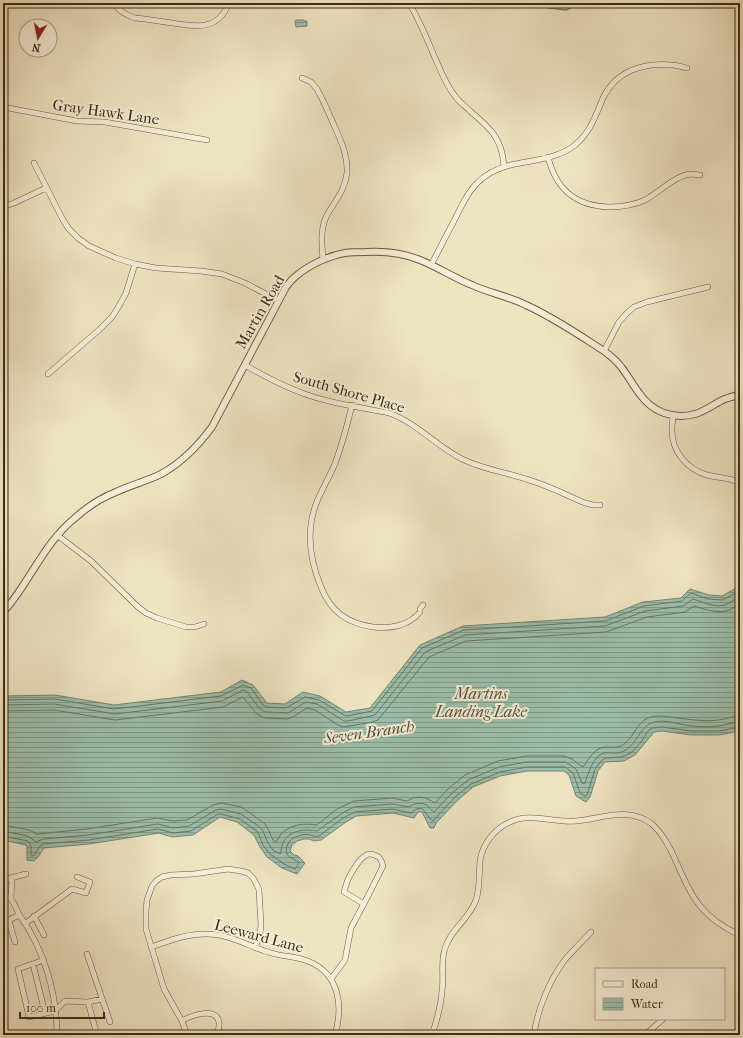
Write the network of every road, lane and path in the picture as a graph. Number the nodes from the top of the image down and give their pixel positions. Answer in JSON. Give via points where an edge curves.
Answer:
{"nodes":[{"id":1,"x":113,"y":3,"type":"edge"},
{"id":2,"x":229,"y":3,"type":"edge"},
{"id":3,"x":409,"y":3,"type":"edge"},
{"id":4,"x":687,"y":68,"type":"dead end"},
{"id":5,"x":302,"y":78,"type":"dead end"},
{"id":6,"x":3,"y":107,"type":"edge"},
{"id":7,"x":206,"y":140,"type":"dead end"},
{"id":8,"x":548,"y":157,"type":"junction"},
{"id":9,"x":34,"y":163,"type":"dead end"},
{"id":10,"x":504,"y":166,"type":"junction"},
{"id":11,"x":700,"y":175,"type":"dead end"},
{"id":12,"x":46,"y":188,"type":"junction"},
{"id":13,"x":3,"y":207,"type":"edge"},
{"id":14,"x":323,"y":260,"type":"junction"},
{"id":15,"x":135,"y":264,"type":"junction"},
{"id":16,"x":431,"y":265,"type":"junction"},
{"id":17,"x":708,"y":287,"type":"dead end"},
{"id":18,"x":279,"y":301,"type":"junction"},
{"id":19,"x":604,"y":351,"type":"junction"},
{"id":20,"x":245,"y":365,"type":"junction"},
{"id":21,"x":48,"y":374,"type":"dead end"},
{"id":22,"x":740,"y":395,"type":"edge"},
{"id":23,"x":352,"y":405,"type":"junction"},
{"id":24,"x":674,"y":416,"type":"junction"},
{"id":25,"x":740,"y":483,"type":"edge"},
{"id":26,"x":600,"y":505,"type":"dead end"},
{"id":27,"x":57,"y":535,"type":"junction"},
{"id":28,"x":422,"y":605,"type":"dead end"},
{"id":29,"x":3,"y":612,"type":"edge"},
{"id":30,"x":204,"y":624,"type":"dead end"},
{"id":31,"x":26,"y":874,"type":"dead end"},
{"id":32,"x":77,"y":877,"type":"dead end"},
{"id":33,"x":12,"y":878,"type":"junction"},
{"id":34,"x":3,"y":880,"type":"edge"},
{"id":35,"x":3,"y":895,"type":"edge"},
{"id":36,"x":11,"y":899,"type":"junction"},
{"id":37,"x":364,"y":904,"type":"junction"},
{"id":38,"x":19,"y":915,"type":"junction"},
{"id":39,"x":34,"y":916,"type":"junction"},
{"id":40,"x":9,"y":920,"type":"junction"},
{"id":41,"x":26,"y":922,"type":"junction"},
{"id":42,"x":3,"y":923,"type":"edge"},
{"id":43,"x":591,"y":932,"type":"dead end"},
{"id":44,"x":44,"y":934,"type":"dead end"},
{"id":45,"x":740,"y":935,"type":"edge"},
{"id":46,"x":15,"y":942,"type":"dead end"},
{"id":47,"x":151,"y":947,"type":"junction"},
{"id":48,"x":255,"y":948,"type":"junction"},
{"id":49,"x":87,"y":954,"type":"dead end"},
{"id":50,"x":44,"y":960,"type":"junction"},
{"id":51,"x":33,"y":964,"type":"junction"},
{"id":52,"x":331,"y":979,"type":"junction"},
{"id":53,"x":102,"y":999,"type":"junction"},
{"id":54,"x":88,"y":1002,"type":"junction"},
{"id":55,"x":55,"y":1011,"type":"junction"},
{"id":56,"x":45,"y":1013,"type":"junction"},
{"id":57,"x":662,"y":1020,"type":"edge"},
{"id":58,"x":182,"y":1021,"type":"junction"},
{"id":59,"x":110,"y":1022,"type":"dead end"},
{"id":60,"x":57,"y":1035,"type":"edge"},
{"id":61,"x":97,"y":1035,"type":"edge"},
{"id":62,"x":187,"y":1035,"type":"edge"},
{"id":63,"x":217,"y":1035,"type":"edge"},
{"id":64,"x":335,"y":1035,"type":"edge"},
{"id":65,"x":432,"y":1035,"type":"edge"},
{"id":66,"x":534,"y":1035,"type":"edge"},
{"id":67,"x":645,"y":1035,"type":"edge"}],
"edges":[{"from":1,"to":2,"type":"street","via":[[128,16],[194,27],[206,26],[216,21]]},
{"from":3,"to":10,"type":"street","via":[[448,87],[460,103],[494,134],[501,148]]},
{"from":4,"to":8,"type":"street","via":[[654,65],[624,74],[608,90],[583,138],[567,150]]},
{"from":5,"to":14,"type":"street","via":[[318,89],[344,148],[346,160],[347,173],[343,187],[322,228]]},
{"from":6,"to":7,"type":"street","name":"Gray Hawk Lane"},
{"from":8,"to":10,"type":"street"},
{"from":8,"to":11,"type":"street","via":[[554,175],[565,191],[590,205],[618,207],[635,204],[682,176]]},
{"from":9,"to":12,"type":"street"},
{"from":10,"to":16,"type":"street","via":[[485,176],[471,189]]},
{"from":12,"to":13,"type":"street"},
{"from":12,"to":15,"type":"street","via":[[63,220],[78,238],[89,246]]},
{"from":14,"to":16,"type":"street","name":"Martin Road","via":[[346,253],[380,252],[419,259]]},
{"from":14,"to":18,"type":"street","name":"Martin Road","via":[[295,277]]},
{"from":15,"to":18,"type":"street","via":[[222,274]]},
{"from":15,"to":21,"type":"street","via":[[126,293],[112,317]]},
{"from":16,"to":19,"type":"street","name":"Martin Road","via":[[472,285],[526,304]]},
{"from":17,"to":19,"type":"street","via":[[647,302],[634,308],[620,322]]},
{"from":18,"to":20,"type":"street","name":"Martin Road"},
{"from":19,"to":24,"type":"street","name":"Martin Road","via":[[622,367],[646,402],[659,411]]},
{"from":20,"to":23,"type":"street","name":"South Shore Place","via":[[298,392]]},
{"from":20,"to":27,"type":"street","name":"Martin Road","via":[[212,426],[189,454],[161,474],[115,492],[95,503],[74,518]]},
{"from":22,"to":24,"type":"street","name":"Martin Road","via":[[725,399],[696,414]]},
{"from":23,"to":26,"type":"street","name":"South Shore Place","via":[[400,417],[448,451],[473,464],[537,482],[586,503]]},
{"from":23,"to":28,"type":"street","via":[[340,450],[312,518],[310,546],[316,576],[332,607],[358,624],[380,627],[399,625],[415,618]]},
{"from":24,"to":25,"type":"street","via":[[673,440],[677,452],[684,461],[701,473],[729,478]]},
{"from":27,"to":29,"type":"street","name":"Martin Road"},
{"from":27,"to":30,"type":"street","via":[[91,562],[146,613],[186,627]]},
{"from":31,"to":33,"type":"street"},
{"from":32,"to":39,"type":"street","via":[[90,882],[86,893],[72,889]]},
{"from":33,"to":34,"type":"street"},
{"from":33,"to":36,"type":"street"},
{"from":35,"to":36,"type":"street"},
{"from":36,"to":38,"type":"street"},
{"from":37,"to":37,"type":"street","via":[[383,866],[381,859],[373,854],[365,855],[359,861],[344,892]]},
{"from":37,"to":52,"type":"street","via":[[351,928],[345,960]]},
{"from":38,"to":40,"type":"street"},
{"from":38,"to":41,"type":"street"},
{"from":39,"to":41,"type":"street"},
{"from":39,"to":44,"type":"street"},
{"from":40,"to":42,"type":"street"},
{"from":40,"to":46,"type":"street"},
{"from":41,"to":50,"type":"street"},
{"from":43,"to":66,"type":"street","via":[[556,973],[539,1013]]},
{"from":45,"to":65,"type":"street","via":[[727,929],[706,913],[688,888],[661,833],[638,817],[618,814],[572,821],[520,818],[495,832],[482,853],[476,901],[450,936],[444,951],[441,1004]]},
{"from":47,"to":48,"type":"street","name":"Leeward Lane","via":[[189,936],[217,934]]},
{"from":47,"to":48,"type":"street","via":[[146,929],[146,912],[150,890],[156,881],[171,875],[228,869],[248,873],[257,885],[261,925]]},
{"from":47,"to":58,"type":"street","via":[[164,988]]},
{"from":48,"to":52,"type":"street","name":"Leeward Lane","via":[[310,962],[322,969]]},
{"from":49,"to":53,"type":"street"},
{"from":50,"to":51,"type":"street"},
{"from":50,"to":55,"type":"street"},
{"from":51,"to":56,"type":"street"},
{"from":51,"to":56,"type":"street","via":[[18,969],[29,1017]]},
{"from":52,"to":64,"type":"street","via":[[339,998]]},
{"from":53,"to":54,"type":"street"},
{"from":53,"to":59,"type":"street"},
{"from":54,"to":55,"type":"street","via":[[65,1001]]},
{"from":54,"to":61,"type":"street"},
{"from":55,"to":56,"type":"street"},
{"from":55,"to":60,"type":"street"},
{"from":57,"to":67,"type":"street"},
{"from":58,"to":62,"type":"street"},
{"from":58,"to":63,"type":"street","via":[[193,1015],[212,1014],[220,1022]]}]}
